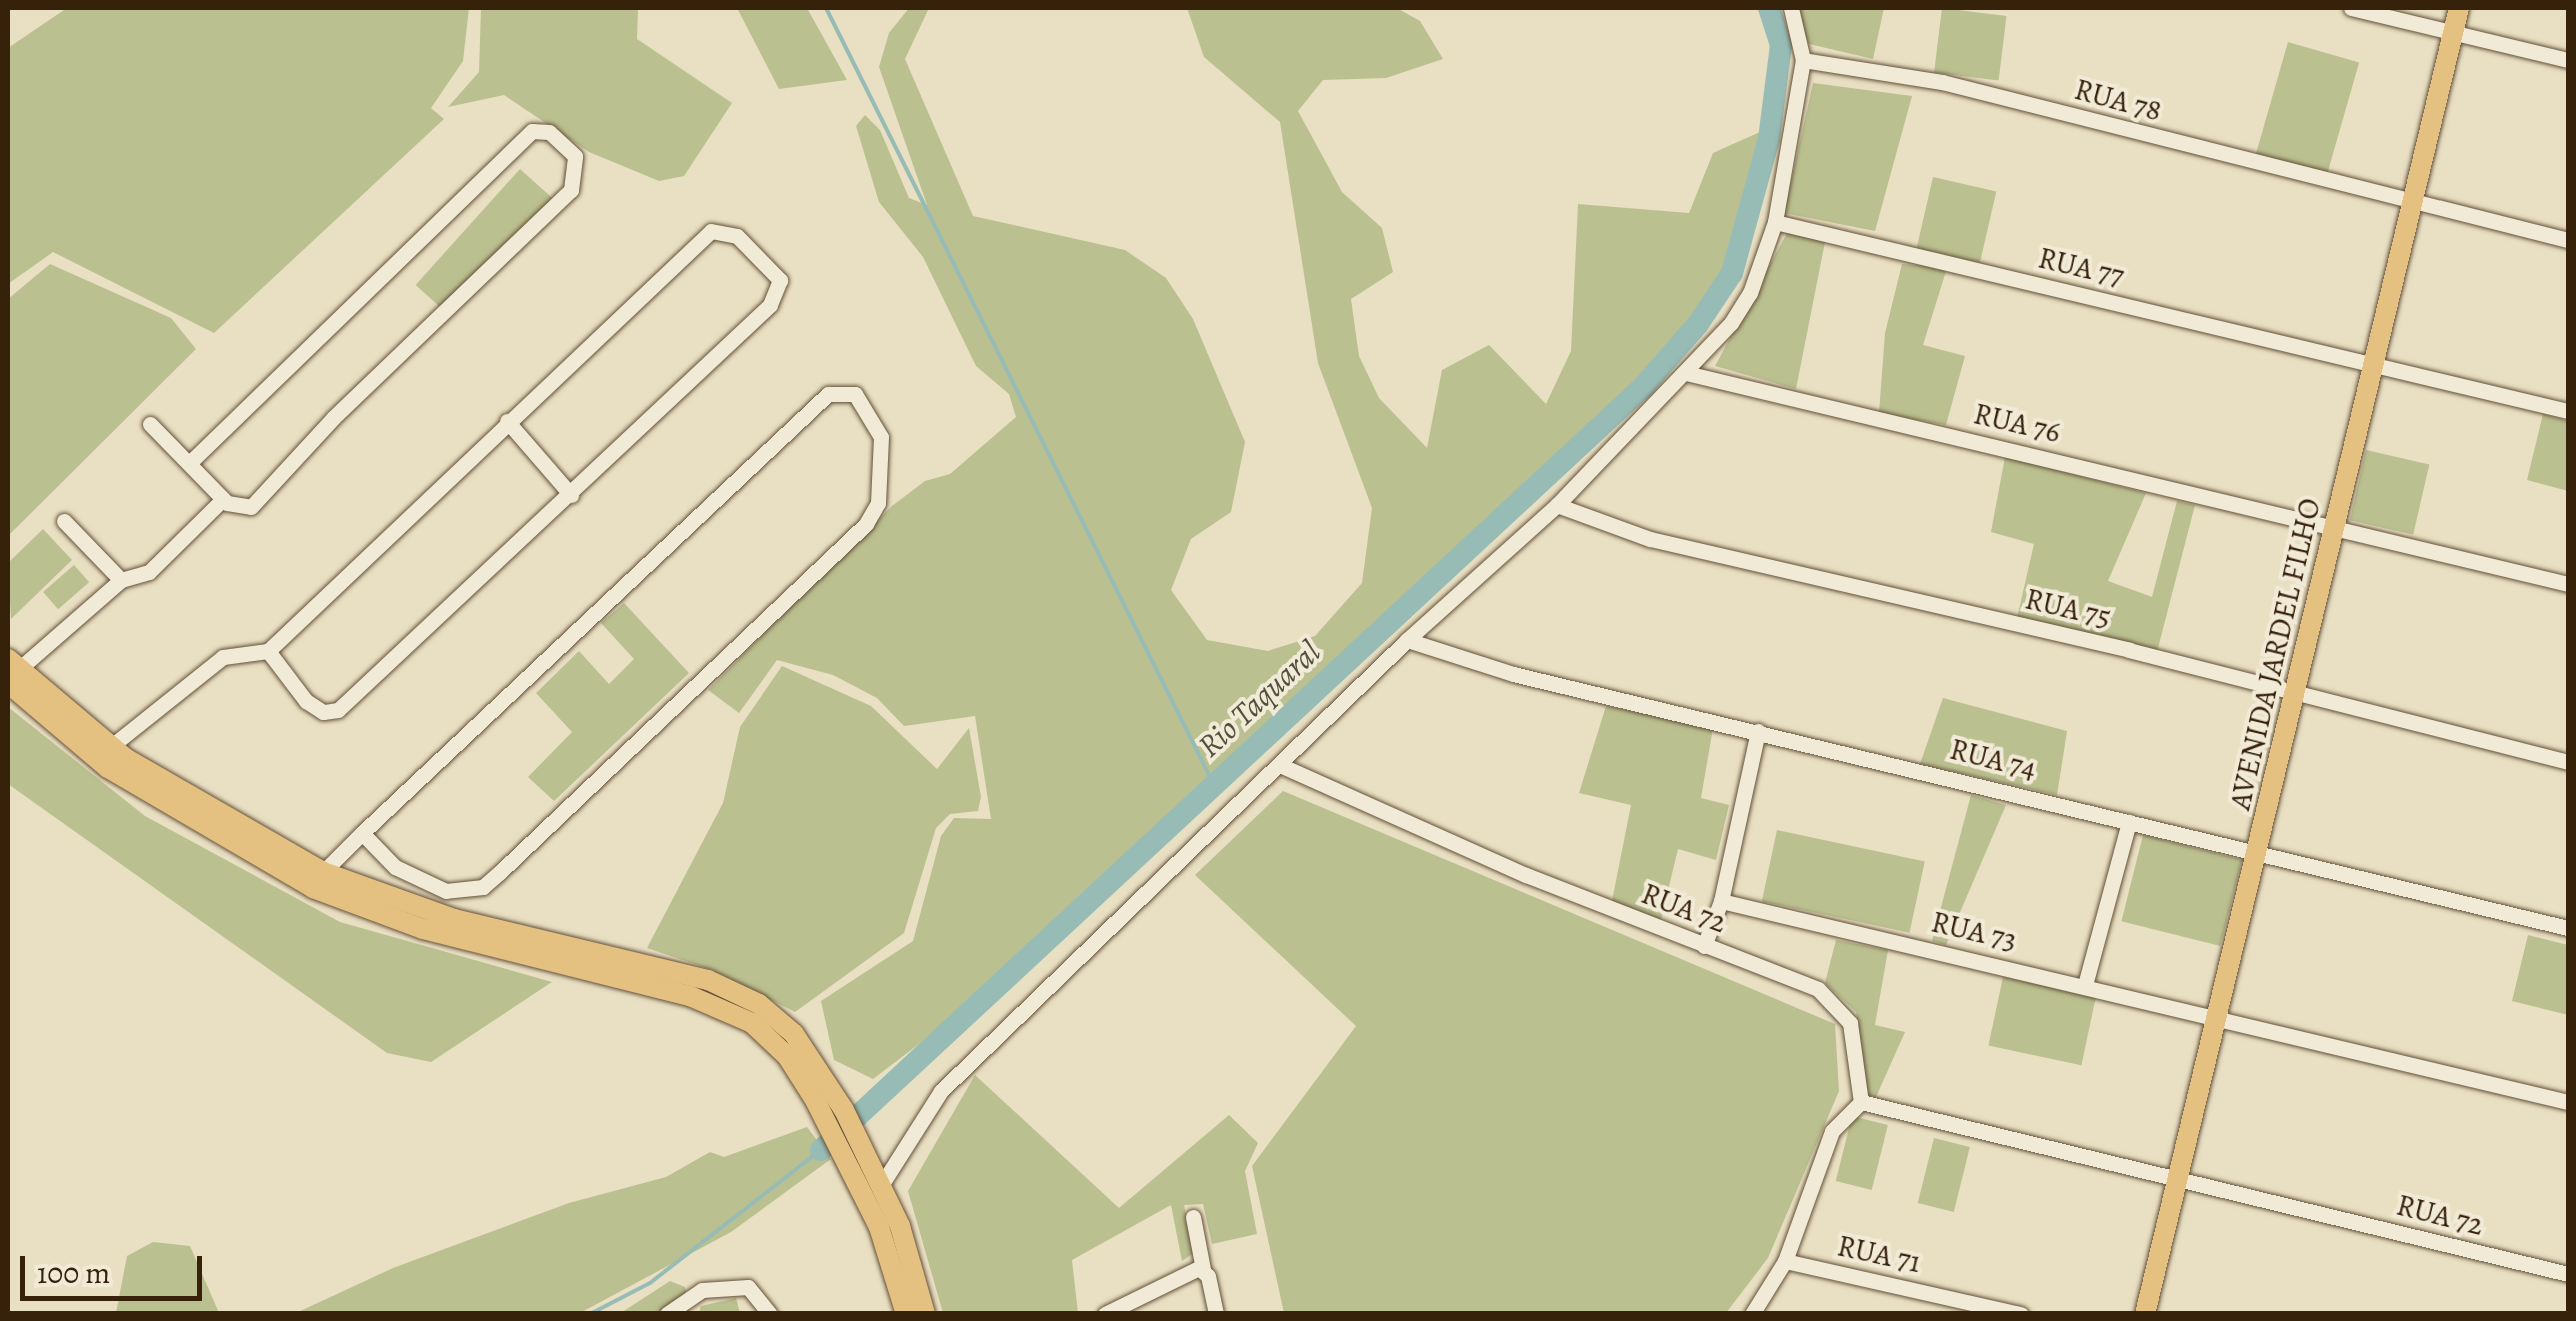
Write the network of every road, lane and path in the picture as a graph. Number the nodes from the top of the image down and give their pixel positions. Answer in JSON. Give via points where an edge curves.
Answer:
{"nodes":[{"id":1,"x":1791,"y":8,"type":"edge"},
{"id":2,"x":2351,"y":8,"type":"edge"},
{"id":3,"x":2459,"y":8,"type":"edge"},
{"id":4,"x":2454,"y":32,"type":"junction"},
{"id":5,"x":1803,"y":60,"type":"junction"},
{"id":6,"x":2568,"y":60,"type":"edge"},
{"id":7,"x":2416,"y":205,"type":"junction"},
{"id":8,"x":1774,"y":222,"type":"junction"},
{"id":9,"x":2568,"y":240,"type":"edge"},
{"id":10,"x":2375,"y":364,"type":"junction"},
{"id":11,"x":1686,"y":373,"type":"junction"},
{"id":12,"x":2568,"y":411,"type":"edge"},
{"id":13,"x":507,"y":421,"type":"junction"},
{"id":14,"x":150,"y":424,"type":"dead end"},
{"id":15,"x":190,"y":463,"type":"junction"},
{"id":16,"x":570,"y":495,"type":"junction"},
{"id":17,"x":223,"y":499,"type":"junction"},
{"id":18,"x":1557,"y":505,"type":"junction"},
{"id":19,"x":64,"y":521,"type":"dead end"},
{"id":20,"x":2336,"y":526,"type":"junction"},
{"id":21,"x":121,"y":580,"type":"junction"},
{"id":22,"x":2568,"y":584,"type":"edge"},
{"id":23,"x":1407,"y":640,"type":"junction"},
{"id":24,"x":268,"y":651,"type":"junction"},
{"id":25,"x":11,"y":670,"type":"edge"},
{"id":26,"x":2298,"y":697,"type":"junction"},
{"id":27,"x":1758,"y":732,"type":"junction"},
{"id":28,"x":110,"y":748,"type":"junction"},
{"id":29,"x":2568,"y":762,"type":"edge"},
{"id":30,"x":1282,"y":766,"type":"junction"},
{"id":31,"x":2129,"y":822,"type":"junction"},
{"id":32,"x":362,"y":833,"type":"junction"},
{"id":33,"x":2258,"y":853,"type":"junction"},
{"id":34,"x":323,"y":872,"type":"junction"},
{"id":35,"x":1721,"y":901,"type":"junction"},
{"id":36,"x":2568,"y":928,"type":"edge"},
{"id":37,"x":1704,"y":946,"type":"junction"},
{"id":38,"x":2085,"y":985,"type":"junction"},
{"id":39,"x":2215,"y":1014,"type":"junction"},
{"id":40,"x":1861,"y":1102,"type":"junction"},
{"id":41,"x":2568,"y":1102,"type":"edge"},
{"id":42,"x":2180,"y":1180,"type":"junction"},
{"id":43,"x":882,"y":1184,"type":"junction"},
{"id":44,"x":1192,"y":1217,"type":"dead end"},
{"id":45,"x":1785,"y":1261,"type":"junction"},
{"id":46,"x":1203,"y":1269,"type":"junction"},
{"id":47,"x":2568,"y":1274,"type":"edge"},
{"id":48,"x":667,"y":1314,"type":"edge"},
{"id":49,"x":770,"y":1314,"type":"edge"},
{"id":50,"x":906,"y":1314,"type":"edge"},
{"id":51,"x":924,"y":1314,"type":"edge"},
{"id":52,"x":1105,"y":1314,"type":"edge"},
{"id":53,"x":1216,"y":1314,"type":"edge"},
{"id":54,"x":1752,"y":1314,"type":"edge"},
{"id":55,"x":2021,"y":1314,"type":"edge"},
{"id":56,"x":2145,"y":1314,"type":"edge"}],
"edges":[{"from":1,"to":5,"type":"street"},
{"from":2,"to":4,"type":"street"},
{"from":3,"to":4,"type":"main road","name":"AVENIDA JARDEL FILHO"},
{"from":4,"to":6,"type":"street"},
{"from":4,"to":7,"type":"main road","name":"AVENIDA JARDEL FILHO"},
{"from":5,"to":7,"type":"street","name":"RUA 78","via":[[1942,82]]},
{"from":5,"to":8,"type":"street"},
{"from":7,"to":9,"type":"street","name":"RUA 78"},
{"from":7,"to":10,"type":"main road","name":"AVENIDA JARDEL FILHO"},
{"from":8,"to":10,"type":"street","name":"RUA 77"},
{"from":8,"to":11,"type":"street","via":[[1740,310]]},
{"from":10,"to":12,"type":"street","name":"RUA 77"},
{"from":10,"to":20,"type":"main road","name":"AVENIDA JARDEL FILHO"},
{"from":11,"to":18,"type":"street"},
{"from":11,"to":20,"type":"street","name":"RUA 76"},
{"from":13,"to":16,"type":"street"},
{"from":13,"to":16,"type":"street","via":[[711,231],[737,236],[780,280],[770,305]]},
{"from":13,"to":24,"type":"street"},
{"from":14,"to":15,"type":"street"},
{"from":15,"to":17,"type":"street"},
{"from":15,"to":17,"type":"street","via":[[532,131],[549,132],[568,148],[577,165],[571,190],[332,418],[250,507],[235,508]]},
{"from":16,"to":24,"type":"street","via":[[338,710],[323,712],[306,701]]},
{"from":17,"to":21,"type":"street","via":[[149,572]]},
{"from":18,"to":23,"type":"street"},
{"from":18,"to":26,"type":"street","name":"RUA 75","via":[[1650,539],[2128,650]]},
{"from":19,"to":21,"type":"street"},
{"from":20,"to":22,"type":"street","name":"RUA 76"},
{"from":20,"to":26,"type":"main road","name":"AVENIDA JARDEL FILHO"},
{"from":21,"to":25,"type":"street"},
{"from":23,"to":27,"type":"street","name":"RUA 74","via":[[1513,674]]},
{"from":23,"to":30,"type":"street"},
{"from":24,"to":28,"type":"street","via":[[223,657]]},
{"from":25,"to":28,"type":"main road"},
{"from":25,"to":50,"type":"main road","via":[[138,788],[343,901],[423,930],[690,996],[739,1015],[787,1056],[826,1124],[891,1256]]},
{"from":26,"to":29,"type":"street","name":"RUA 75"},
{"from":26,"to":33,"type":"main road","name":"AVENIDA JARDEL FILHO"},
{"from":27,"to":31,"type":"street","name":"RUA 74"},
{"from":27,"to":35,"type":"street"},
{"from":28,"to":34,"type":"main road"},
{"from":30,"to":37,"type":"street","name":"RUA 72","via":[[1432,836]]},
{"from":30,"to":43,"type":"street","via":[[941,1091]]},
{"from":31,"to":33,"type":"street","name":"RUA 74"},
{"from":31,"to":38,"type":"street"},
{"from":32,"to":32,"type":"street","via":[[396,867],[446,890],[482,887],[500,872],[874,513],[881,437],[854,394],[828,394]]},
{"from":32,"to":34,"type":"street"},
{"from":33,"to":36,"type":"street","name":"RUA 74"},
{"from":33,"to":39,"type":"main road","name":"AVENIDA JARDEL FILHO"},
{"from":34,"to":43,"type":"main road","via":[[454,919],[733,990],[794,1034]]},
{"from":35,"to":37,"type":"street"},
{"from":35,"to":38,"type":"street","name":"RUA 73"},
{"from":37,"to":40,"type":"street","name":"RUA 72","via":[[1832,998],[1850,1023]]},
{"from":38,"to":39,"type":"street","name":"RUA 73"},
{"from":39,"to":41,"type":"street","name":"RUA 73"},
{"from":39,"to":42,"type":"main road","name":"AVENIDA JARDEL FILHO"},
{"from":40,"to":42,"type":"street","name":"RUA 72"},
{"from":40,"to":45,"type":"street","via":[[1832,1131]]},
{"from":42,"to":47,"type":"street","name":"RUA 72"},
{"from":42,"to":56,"type":"main road","name":"AVENIDA JARDEL FILHO"},
{"from":43,"to":51,"type":"main road","via":[[906,1242]]},
{"from":44,"to":46,"type":"street"},
{"from":45,"to":54,"type":"street"},
{"from":45,"to":55,"type":"street","name":"RUA 71"},
{"from":46,"to":52,"type":"street"},
{"from":46,"to":53,"type":"street"},
{"from":48,"to":49,"type":"street","via":[[702,1290],[748,1288]]}]}
